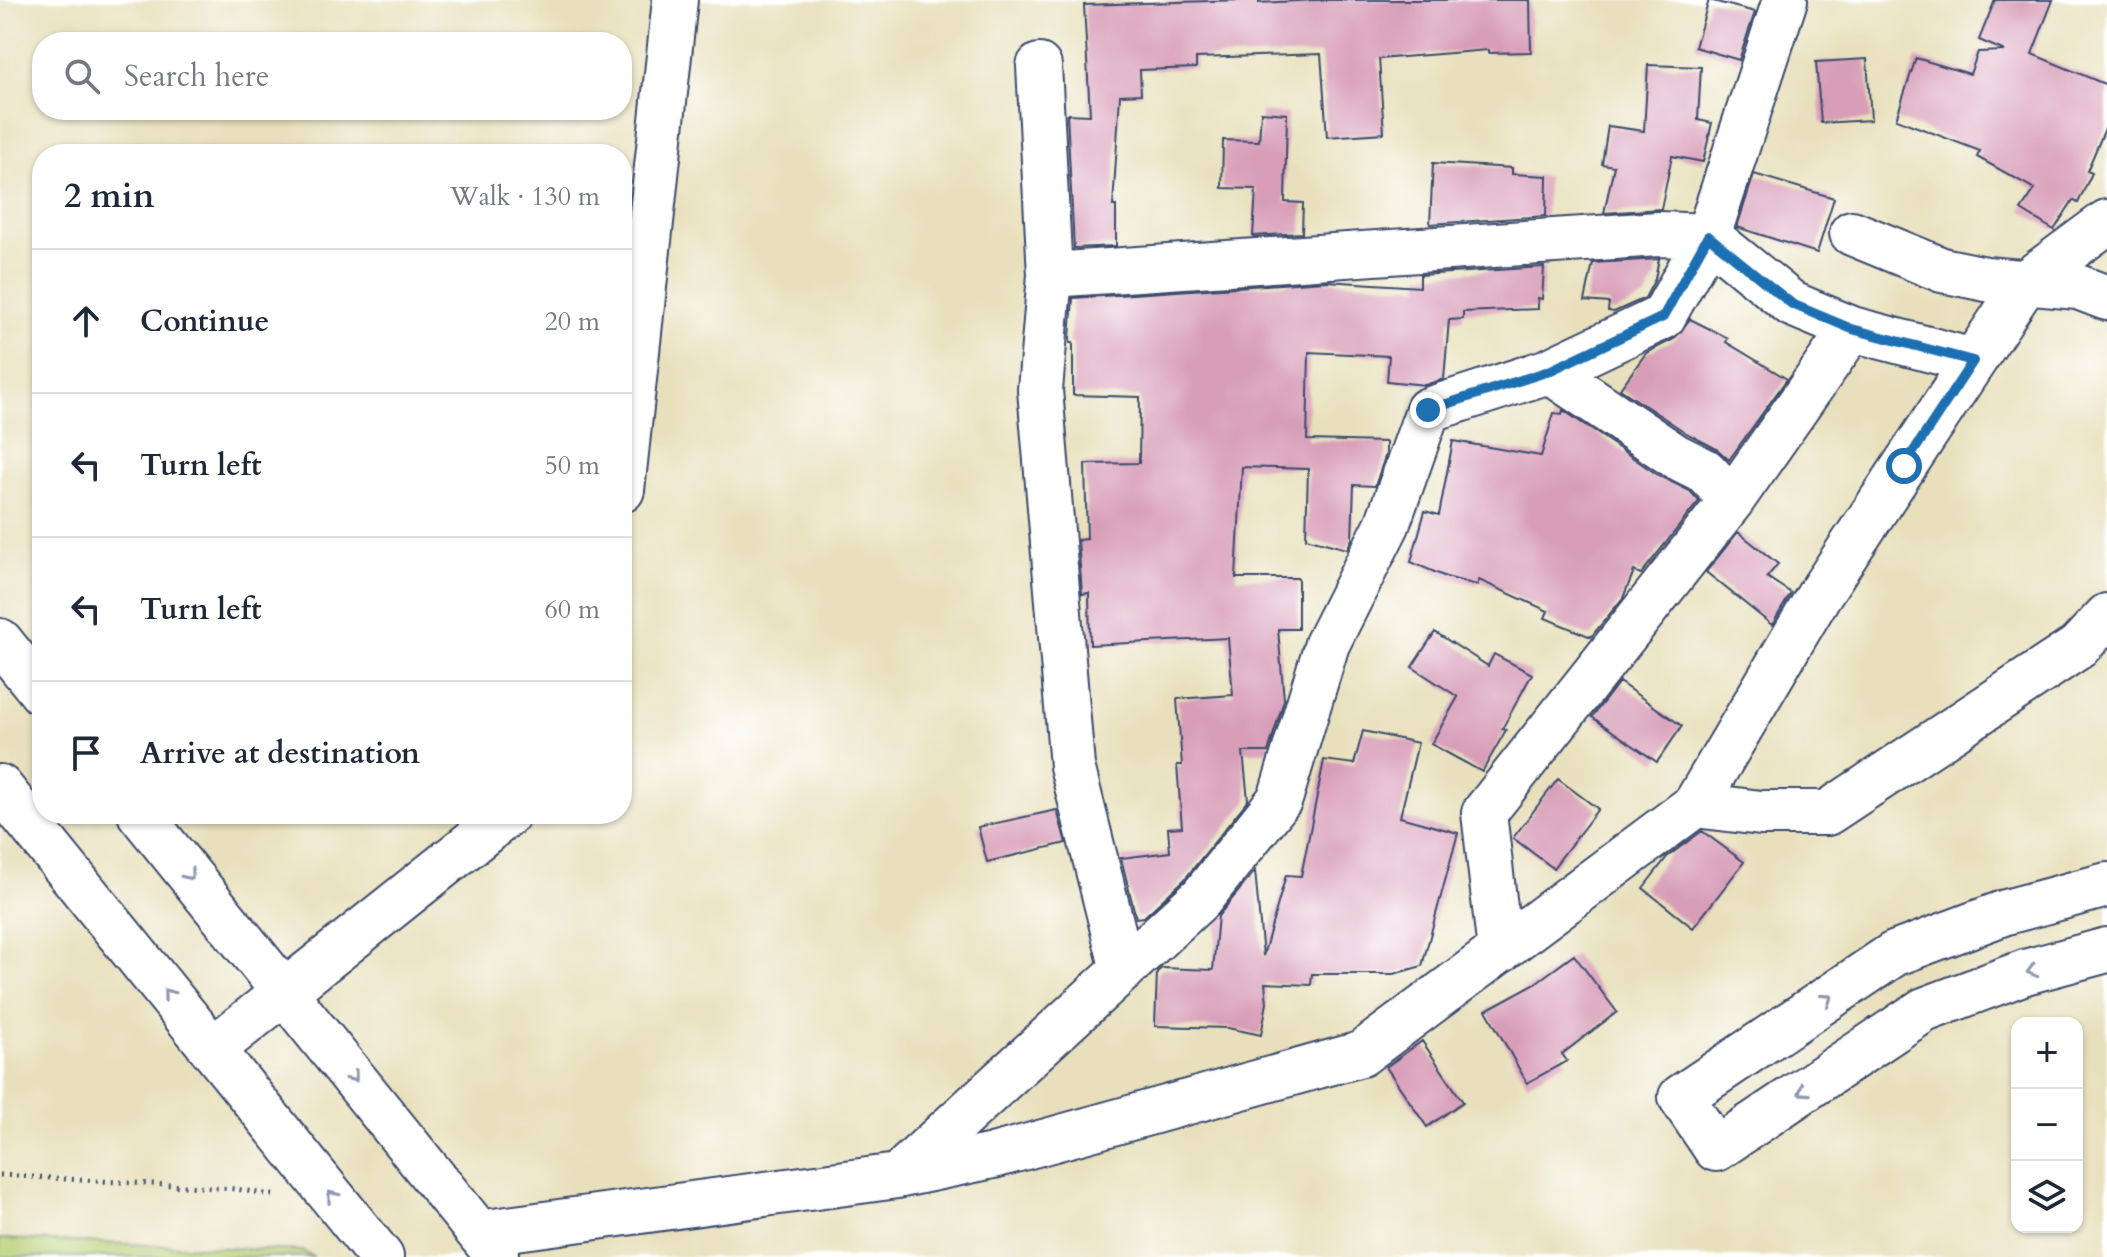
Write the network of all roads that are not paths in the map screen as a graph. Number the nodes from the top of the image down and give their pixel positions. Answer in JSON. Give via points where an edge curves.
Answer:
{"nodes":[{"id":1,"x":675,"y":0,"type":"edge"},
{"id":2,"x":1785,"y":0,"type":"edge"},
{"id":3,"x":1039,"y":66,"type":"dead end"},
{"id":4,"x":2107,"y":222,"type":"edge"},
{"id":5,"x":1852,"y":233,"type":"dead end"},
{"id":6,"x":1708,"y":236,"type":"junction"},
{"id":7,"x":1050,"y":275,"type":"junction"},
{"id":8,"x":2026,"y":282,"type":"junction"},
{"id":9,"x":2107,"y":298,"type":"edge"},
{"id":10,"x":1852,"y":329,"type":"junction"},
{"id":11,"x":1973,"y":361,"type":"junction"},
{"id":12,"x":1549,"y":371,"type":"junction"},
{"id":13,"x":632,"y":398,"type":"edge"},
{"id":14,"x":1732,"y":500,"type":"junction"},
{"id":15,"x":2107,"y":616,"type":"edge"},
{"id":16,"x":0,"y":641,"type":"edge"},
{"id":17,"x":32,"y":681,"type":"edge"},
{"id":18,"x":0,"y":787,"type":"edge"},
{"id":19,"x":1695,"y":805,"type":"junction"},
{"id":20,"x":148,"y":824,"type":"edge"},
{"id":21,"x":495,"y":824,"type":"edge"},
{"id":22,"x":2107,"y":885,"type":"edge"},
{"id":23,"x":2107,"y":950,"type":"edge"},
{"id":24,"x":1500,"y":951,"type":"junction"},
{"id":25,"x":1123,"y":970,"type":"junction"},
{"id":26,"x":284,"y":992,"type":"junction"},
{"id":27,"x":213,"y":1049,"type":"junction"},
{"id":28,"x":897,"y":1176,"type":"junction"},
{"id":29,"x":489,"y":1245,"type":"edge"},
{"id":30,"x":381,"y":1257,"type":"edge"}],
"edges":[{"from":1,"to":13,"type":"street"},
{"from":2,"to":6,"type":"street"},
{"from":3,"to":7,"type":"street"},
{"from":4,"to":8,"type":"street"},
{"from":5,"to":8,"type":"street","via":[[1942,270]]},
{"from":6,"to":7,"type":"street","via":[[1658,234]]},
{"from":6,"to":10,"type":"street","via":[[1792,304]]},
{"from":6,"to":12,"type":"street","via":[[1663,317]]},
{"from":7,"to":25,"type":"street","via":[[1040,390],[1072,766]]},
{"from":8,"to":9,"type":"street","via":[[2078,287]]},
{"from":8,"to":11,"type":"street"},
{"from":10,"to":11,"type":"street"},
{"from":10,"to":14,"type":"street"},
{"from":11,"to":19,"type":"street","via":[[1819,595]]},
{"from":12,"to":14,"type":"street","via":[[1705,471]]},
{"from":12,"to":25,"type":"street","via":[[1428,410],[1387,525],[1327,644],[1280,799],[1202,897]]},
{"from":14,"to":24,"type":"street","via":[[1484,813]]},
{"from":15,"to":19,"type":"street","via":[[2078,647],[1827,813]]},
{"from":16,"to":17,"type":"street"},
{"from":27,"to":18,"type":"street","one_way":true},
{"from":19,"to":24,"type":"street"},
{"from":20,"to":26,"type":"street","one_way":true},
{"from":21,"to":26,"type":"street"},
{"from":23,"to":22,"type":"street","one_way":true,"via":[[2025,972],[1924,1010],[1716,1149],[1681,1097],[1894,954],[2006,912]]},
{"from":24,"to":28,"type":"street","via":[[1361,1054],[993,1156]]},
{"from":25,"to":28,"type":"street"},
{"from":26,"to":27,"type":"street"},
{"from":26,"to":29,"type":"street","one_way":true},
{"from":30,"to":27,"type":"street","one_way":true},
{"from":28,"to":29,"type":"street"}]}
